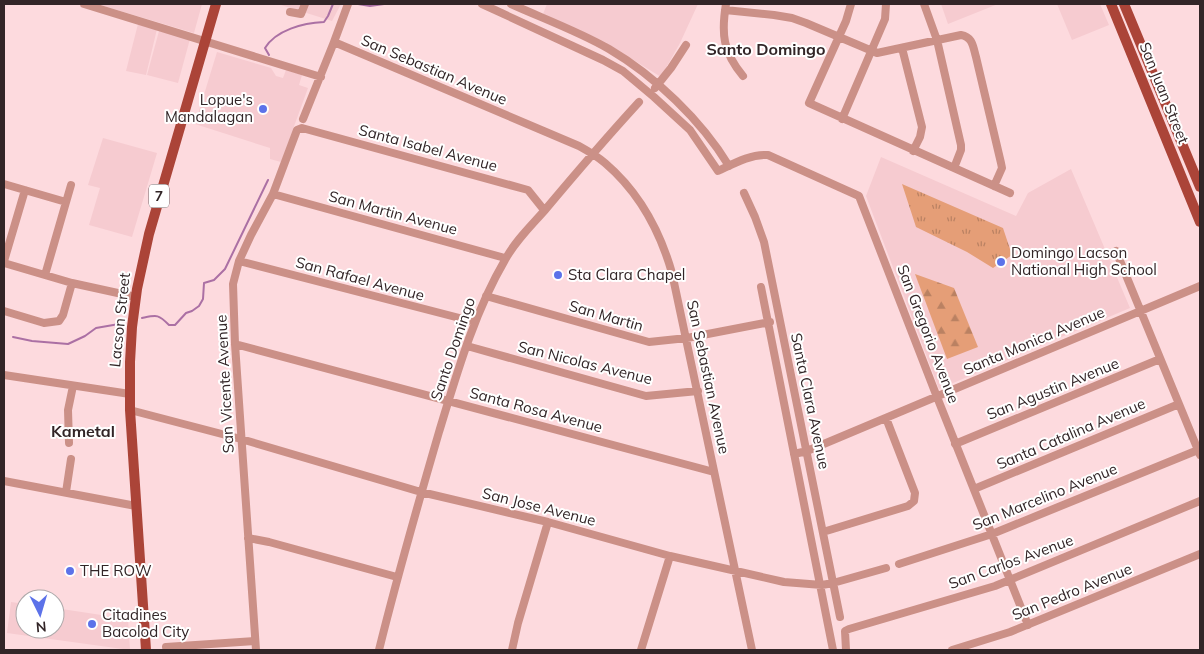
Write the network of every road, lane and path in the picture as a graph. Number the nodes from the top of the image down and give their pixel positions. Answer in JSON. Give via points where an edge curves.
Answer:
{"nodes":[{"id":1,"x":84,"y":4,"type":"edge"},
{"id":2,"x":216,"y":4,"type":"edge"},
{"id":3,"x":305,"y":4,"type":"edge"},
{"id":4,"x":482,"y":4,"type":"edge"},
{"id":5,"x":511,"y":4,"type":"edge"},
{"id":6,"x":851,"y":4,"type":"edge"},
{"id":7,"x":886,"y":4,"type":"edge"},
{"id":8,"x":924,"y":4,"type":"edge"},
{"id":9,"x":1111,"y":4,"type":"edge"},
{"id":10,"x":1124,"y":4,"type":"edge"},
{"id":11,"x":347,"y":5,"type":"edge"},
{"id":12,"x":726,"y":7,"type":"edge"},
{"id":13,"x":290,"y":12,"type":"dead end"},
{"id":14,"x":839,"y":37,"type":"junction"},
{"id":15,"x":205,"y":40,"type":"junction"},
{"id":16,"x":937,"y":40,"type":"junction"},
{"id":17,"x":334,"y":42,"type":"junction"},
{"id":18,"x":686,"y":45,"type":"dead end"},
{"id":19,"x":902,"y":48,"type":"junction"},
{"id":20,"x":872,"y":52,"type":"junction"},
{"id":21,"x":743,"y":76,"type":"dead end"},
{"id":22,"x":321,"y":77,"type":"junction"},
{"id":23,"x":658,"y":85,"type":"junction"},
{"id":24,"x":649,"y":93,"type":"junction"},
{"id":25,"x":639,"y":102,"type":"dead end"},
{"id":26,"x":842,"y":118,"type":"junction"},
{"id":27,"x":303,"y":119,"type":"dead end"},
{"id":28,"x":296,"y":130,"type":"joint"},
{"id":29,"x":913,"y":150,"type":"junction"},
{"id":30,"x":591,"y":154,"type":"junction"},
{"id":31,"x":1192,"y":165,"type":"junction"},
{"id":32,"x":729,"y":166,"type":"junction"},
{"id":33,"x":954,"y":168,"type":"junction"},
{"id":34,"x":1179,"y":170,"type":"junction"},
{"id":35,"x":4,"y":184,"type":"edge"},
{"id":36,"x":71,"y":185,"type":"dead end"},
{"id":37,"x":994,"y":186,"type":"junction"},
{"id":38,"x":1200,"y":187,"type":"edge"},
{"id":39,"x":25,"y":190,"type":"junction"},
{"id":40,"x":744,"y":193,"type":"dead end"},
{"id":41,"x":1010,"y":193,"type":"dead end"},
{"id":42,"x":273,"y":194,"type":"junction"},
{"id":43,"x":66,"y":202,"type":"junction"},
{"id":44,"x":544,"y":210,"type":"junction"},
{"id":45,"x":1200,"y":222,"type":"edge"},
{"id":46,"x":1116,"y":251,"type":"dead end"},
{"id":47,"x":505,"y":258,"type":"junction"},
{"id":48,"x":239,"y":261,"type":"junction"},
{"id":49,"x":4,"y":262,"type":"edge"},
{"id":50,"x":45,"y":275,"type":"junction"},
{"id":51,"x":72,"y":283,"type":"junction"},
{"id":52,"x":1200,"y":286,"type":"edge"},
{"id":53,"x":760,"y":287,"type":"dead end"},
{"id":54,"x":486,"y":296,"type":"junction"},
{"id":55,"x":136,"y":297,"type":"junction"},
{"id":56,"x":4,"y":311,"type":"edge"},
{"id":57,"x":1141,"y":311,"type":"junction"},
{"id":58,"x":779,"y":319,"type":"junction"},
{"id":59,"x":475,"y":322,"type":"junction"},
{"id":60,"x":767,"y":323,"type":"junction"},
{"id":61,"x":687,"y":338,"type":"junction"},
{"id":62,"x":235,"y":344,"type":"junction"},
{"id":63,"x":466,"y":346,"type":"junction"},
{"id":64,"x":1160,"y":359,"type":"junction"},
{"id":65,"x":4,"y":375,"type":"edge"},
{"id":66,"x":73,"y":386,"type":"junction"},
{"id":67,"x":698,"y":391,"type":"junction"},
{"id":68,"x":130,"y":394,"type":"junction"},
{"id":69,"x":937,"y":397,"type":"junction"},
{"id":70,"x":449,"y":401,"type":"junction"},
{"id":71,"x":1179,"y":404,"type":"junction"},
{"id":72,"x":130,"y":410,"type":"junction"},
{"id":73,"x":886,"y":418,"type":"junction"},
{"id":74,"x":242,"y":439,"type":"junction"},
{"id":75,"x":69,"y":444,"type":"dead end"},
{"id":76,"x":955,"y":444,"type":"junction"},
{"id":77,"x":807,"y":451,"type":"junction"},
{"id":78,"x":1199,"y":452,"type":"edge"},
{"id":79,"x":794,"y":454,"type":"junction"},
{"id":80,"x":71,"y":459,"type":"dead end"},
{"id":81,"x":714,"y":472,"type":"junction"},
{"id":82,"x":4,"y":481,"type":"edge"},
{"id":83,"x":974,"y":489,"type":"junction"},
{"id":84,"x":66,"y":492,"type":"junction"},
{"id":85,"x":421,"y":492,"type":"junction"},
{"id":86,"x":1200,"y":502,"type":"edge"},
{"id":87,"x":136,"y":506,"type":"junction"},
{"id":88,"x":548,"y":522,"type":"junction"},
{"id":89,"x":823,"y":532,"type":"junction"},
{"id":90,"x":992,"y":534,"type":"junction"},
{"id":91,"x":248,"y":538,"type":"junction"},
{"id":92,"x":1200,"y":554,"type":"edge"},
{"id":93,"x":670,"y":556,"type":"junction"},
{"id":94,"x":899,"y":564,"type":"dead end"},
{"id":95,"x":886,"y":568,"type":"dead end"},
{"id":96,"x":735,"y":572,"type":"junction"},
{"id":97,"x":397,"y":577,"type":"junction"},
{"id":98,"x":1010,"y":580,"type":"junction"},
{"id":99,"x":834,"y":583,"type":"junction"},
{"id":100,"x":822,"y":585,"type":"junction"},
{"id":101,"x":840,"y":618,"type":"dead end"},
{"id":102,"x":1028,"y":625,"type":"junction"},
{"id":103,"x":255,"y":641,"type":"junction"},
{"id":104,"x":166,"y":647,"type":"dead end"},
{"id":105,"x":146,"y":650,"type":"edge"},
{"id":106,"x":256,"y":650,"type":"edge"},
{"id":107,"x":379,"y":650,"type":"edge"},
{"id":108,"x":512,"y":650,"type":"edge"},
{"id":109,"x":642,"y":650,"type":"edge"},
{"id":110,"x":752,"y":650,"type":"edge"},
{"id":111,"x":834,"y":650,"type":"edge"},
{"id":112,"x":846,"y":650,"type":"edge"},
{"id":113,"x":952,"y":650,"type":"edge"}],
"edges":[{"from":1,"to":15,"type":"street"},
{"from":2,"to":15,"type":"main road","name":"Lacson Street","number":"7"},
{"from":3,"to":13,"type":"street","via":[[301,14]]},
{"from":4,"to":24,"type":"street","via":[[604,60]]},
{"from":5,"to":23,"type":"street","via":[[607,48]]},
{"from":6,"to":14,"type":"street"},
{"from":7,"to":20,"type":"street","via":[[885,19]]},
{"from":8,"to":16,"type":"street"},
{"from":9,"to":34,"type":"main road","name":"San Juan Street"},
{"from":10,"to":31,"type":"main road","name":"San Juan Street"},
{"from":11,"to":17,"type":"street"},
{"from":12,"to":14,"type":"street","via":[[792,18]]},
{"from":12,"to":21,"type":"street","via":[[722,34],[730,56]]},
{"from":14,"to":20,"type":"street"},
{"from":14,"to":26,"type":"street","via":[[808,103]]},
{"from":15,"to":22,"type":"street"},
{"from":15,"to":55,"type":"main road","name":"Lacson Street","number":"7","via":[[148,234]]},
{"from":16,"to":19,"type":"street"},
{"from":16,"to":33,"type":"street","via":[[961,145]]},
{"from":16,"to":37,"type":"street","via":[[961,35],[971,40],[1002,168]]},
{"from":17,"to":22,"type":"street"},
{"from":17,"to":30,"type":"street","name":"San Sebastian Avenue","via":[[561,137]]},
{"from":18,"to":23,"type":"street"},
{"from":19,"to":20,"type":"street"},
{"from":19,"to":29,"type":"street","via":[[922,127]]},
{"from":20,"to":26,"type":"street"},
{"from":22,"to":27,"type":"street"},
{"from":23,"to":24,"type":"street"},
{"from":23,"to":32,"type":"street","via":[[698,123]]},
{"from":24,"to":32,"type":"street","name":"San Gregorio Avenue","via":[[690,130],[718,172]]},
{"from":25,"to":30,"type":"street","name":"Santo Domingo"},
{"from":26,"to":29,"type":"street"},
{"from":28,"to":42,"type":"street","name":"San Vicente Avenue"},
{"from":28,"to":44,"type":"street","name":"Santa Isabel Avenue","via":[[302,128],[528,190]]},
{"from":29,"to":33,"type":"street"},
{"from":30,"to":44,"type":"street","name":"Santo Domingo"},
{"from":30,"to":61,"type":"street","name":"San Sebastian Avenue","via":[[623,181],[658,232],[672,273]]},
{"from":31,"to":34,"type":"main road"},
{"from":31,"to":38,"type":"main road","name":"San Juan Street"},
{"from":32,"to":69,"type":"street","name":"San Gregorio Avenue","via":[[753,156],[768,155],[859,196]]},
{"from":33,"to":37,"type":"street"},
{"from":34,"to":45,"type":"main road","name":"San Juan Street"},
{"from":35,"to":39,"type":"street"},
{"from":36,"to":43,"type":"street"},
{"from":37,"to":41,"type":"street"},
{"from":39,"to":43,"type":"street"},
{"from":39,"to":49,"type":"street"},
{"from":40,"to":58,"type":"street","name":"Santa Clara Avenue","via":[[764,242]]},
{"from":42,"to":47,"type":"street","name":"San Martin Avenue"},
{"from":42,"to":48,"type":"street","name":"San Vicente Avenue"},
{"from":43,"to":50,"type":"street"},
{"from":44,"to":47,"type":"street","name":"Santo Domingo"},
{"from":46,"to":57,"type":"street"},
{"from":47,"to":54,"type":"street","name":"Santo Domingo"},
{"from":48,"to":59,"type":"street","name":"San Rafael Avenue"},
{"from":48,"to":62,"type":"street","name":"San Vicente Avenue","via":[[233,284]]},
{"from":49,"to":50,"type":"street"},
{"from":50,"to":51,"type":"street"},
{"from":51,"to":55,"type":"street"},
{"from":51,"to":56,"type":"street","via":[[59,321],[44,323]]},
{"from":52,"to":57,"type":"street","name":"Santa Monica Avenue"},
{"from":53,"to":60,"type":"street","name":"Santa Clara Avenue"},
{"from":54,"to":59,"type":"street","name":"Santo Domingo"},
{"from":54,"to":61,"type":"street","name":"San Martin","via":[[649,342]]},
{"from":55,"to":68,"type":"main road","name":"Lacson Street","number":"7"},
{"from":57,"to":64,"type":"street"},
{"from":57,"to":69,"type":"street","name":"Santa Monica Avenue"},
{"from":58,"to":60,"type":"street","name":"San Martin"},
{"from":58,"to":77,"type":"street","name":"Santa Clara Avenue"},
{"from":59,"to":63,"type":"street","name":"Santo Domingo"},
{"from":60,"to":61,"type":"street","name":"San Martin"},
{"from":60,"to":79,"type":"street","name":"Santa Clara Avenue"},
{"from":61,"to":67,"type":"street","name":"San Sebastian Avenue"},
{"from":62,"to":70,"type":"street","name":"Santa Rosa Avenue"},
{"from":62,"to":74,"type":"street","name":"San Vicente Avenue"},
{"from":63,"to":67,"type":"street","name":"San Nicolas Avenue","via":[[646,396]]},
{"from":63,"to":70,"type":"street","name":"Santo Domingo"},
{"from":64,"to":71,"type":"street"},
{"from":64,"to":76,"type":"street","name":"San Agustin Avenue"},
{"from":65,"to":66,"type":"street"},
{"from":66,"to":68,"type":"street"},
{"from":66,"to":75,"type":"street","via":[[68,410]]},
{"from":67,"to":81,"type":"street","name":"San Sebastian Avenue"},
{"from":68,"to":72,"type":"main road","name":"Lacson Street","number":"7"},
{"from":69,"to":73,"type":"street","name":"Santa Monica Avenue"},
{"from":69,"to":76,"type":"street","name":"San Gregorio Avenue"},
{"from":70,"to":81,"type":"street","name":"Santa Rosa Avenue"},
{"from":70,"to":85,"type":"street","name":"Santo Domingo"},
{"from":71,"to":78,"type":"street"},
{"from":71,"to":83,"type":"street","name":"Santa Catalina Avenue"},
{"from":72,"to":74,"type":"street","name":"San Jose Avenue"},
{"from":72,"to":87,"type":"main road","name":"Lacson Street","number":"7"},
{"from":73,"to":77,"type":"street","name":"Santa Monica Avenue"},
{"from":73,"to":89,"type":"street","via":[[915,493],[914,501],[908,506]]},
{"from":74,"to":85,"type":"street","name":"San Jose Avenue"},
{"from":74,"to":91,"type":"street","name":"San Vicente Avenue"},
{"from":76,"to":83,"type":"street","name":"San Gregorio Avenue"},
{"from":77,"to":79,"type":"street","name":"Santa Monica Avenue"},
{"from":77,"to":89,"type":"street","name":"Santa Clara Avenue"},
{"from":78,"to":90,"type":"street","name":"San Marcelino Avenue"},
{"from":79,"to":100,"type":"street","name":"Santa Clara Avenue"},
{"from":80,"to":84,"type":"street"},
{"from":81,"to":96,"type":"street","name":"San Sebastian Avenue"},
{"from":82,"to":84,"type":"street"},
{"from":83,"to":90,"type":"street","name":"San Gregorio Avenue"},
{"from":84,"to":87,"type":"street"},
{"from":85,"to":88,"type":"street","name":"San Jose Avenue"},
{"from":85,"to":97,"type":"street","name":"Santo Domingo"},
{"from":86,"to":98,"type":"street","name":"San Carlos Avenue"},
{"from":87,"to":105,"type":"main road","name":"Lacson Street","number":"7"},
{"from":88,"to":93,"type":"street","name":"San Jose Avenue"},
{"from":88,"to":108,"type":"street"},
{"from":89,"to":99,"type":"street","name":"Santa Clara Avenue"},
{"from":90,"to":94,"type":"street","name":"San Marcelino Avenue"},
{"from":90,"to":98,"type":"street","name":"San Gregorio Avenue"},
{"from":91,"to":97,"type":"street"},
{"from":91,"to":103,"type":"street","name":"San Vicente Avenue"},
{"from":92,"to":102,"type":"street","name":"San Pedro Avenue"},
{"from":93,"to":96,"type":"street","name":"San Jose Avenue"},
{"from":93,"to":109,"type":"street"},
{"from":95,"to":99,"type":"street"},
{"from":96,"to":100,"type":"street","name":"San Jose Avenue","via":[[784,582]]},
{"from":96,"to":110,"type":"street","name":"San Sebastian Avenue"},
{"from":97,"to":107,"type":"street","name":"Santo Domingo"},
{"from":98,"to":102,"type":"street","name":"San Gregorio Avenue"},
{"from":98,"to":112,"type":"street","name":"San Carlos Avenue","via":[[849,629],[845,632]]},
{"from":99,"to":100,"type":"street","name":"San Jose Avenue"},
{"from":99,"to":101,"type":"street","name":"Santa Clara Avenue"},
{"from":100,"to":111,"type":"street","name":"Santa Clara Avenue"},
{"from":102,"to":113,"type":"street","name":"San Pedro Avenue"},
{"from":103,"to":104,"type":"street"},
{"from":103,"to":106,"type":"street","name":"San Vicente Avenue"}]}
